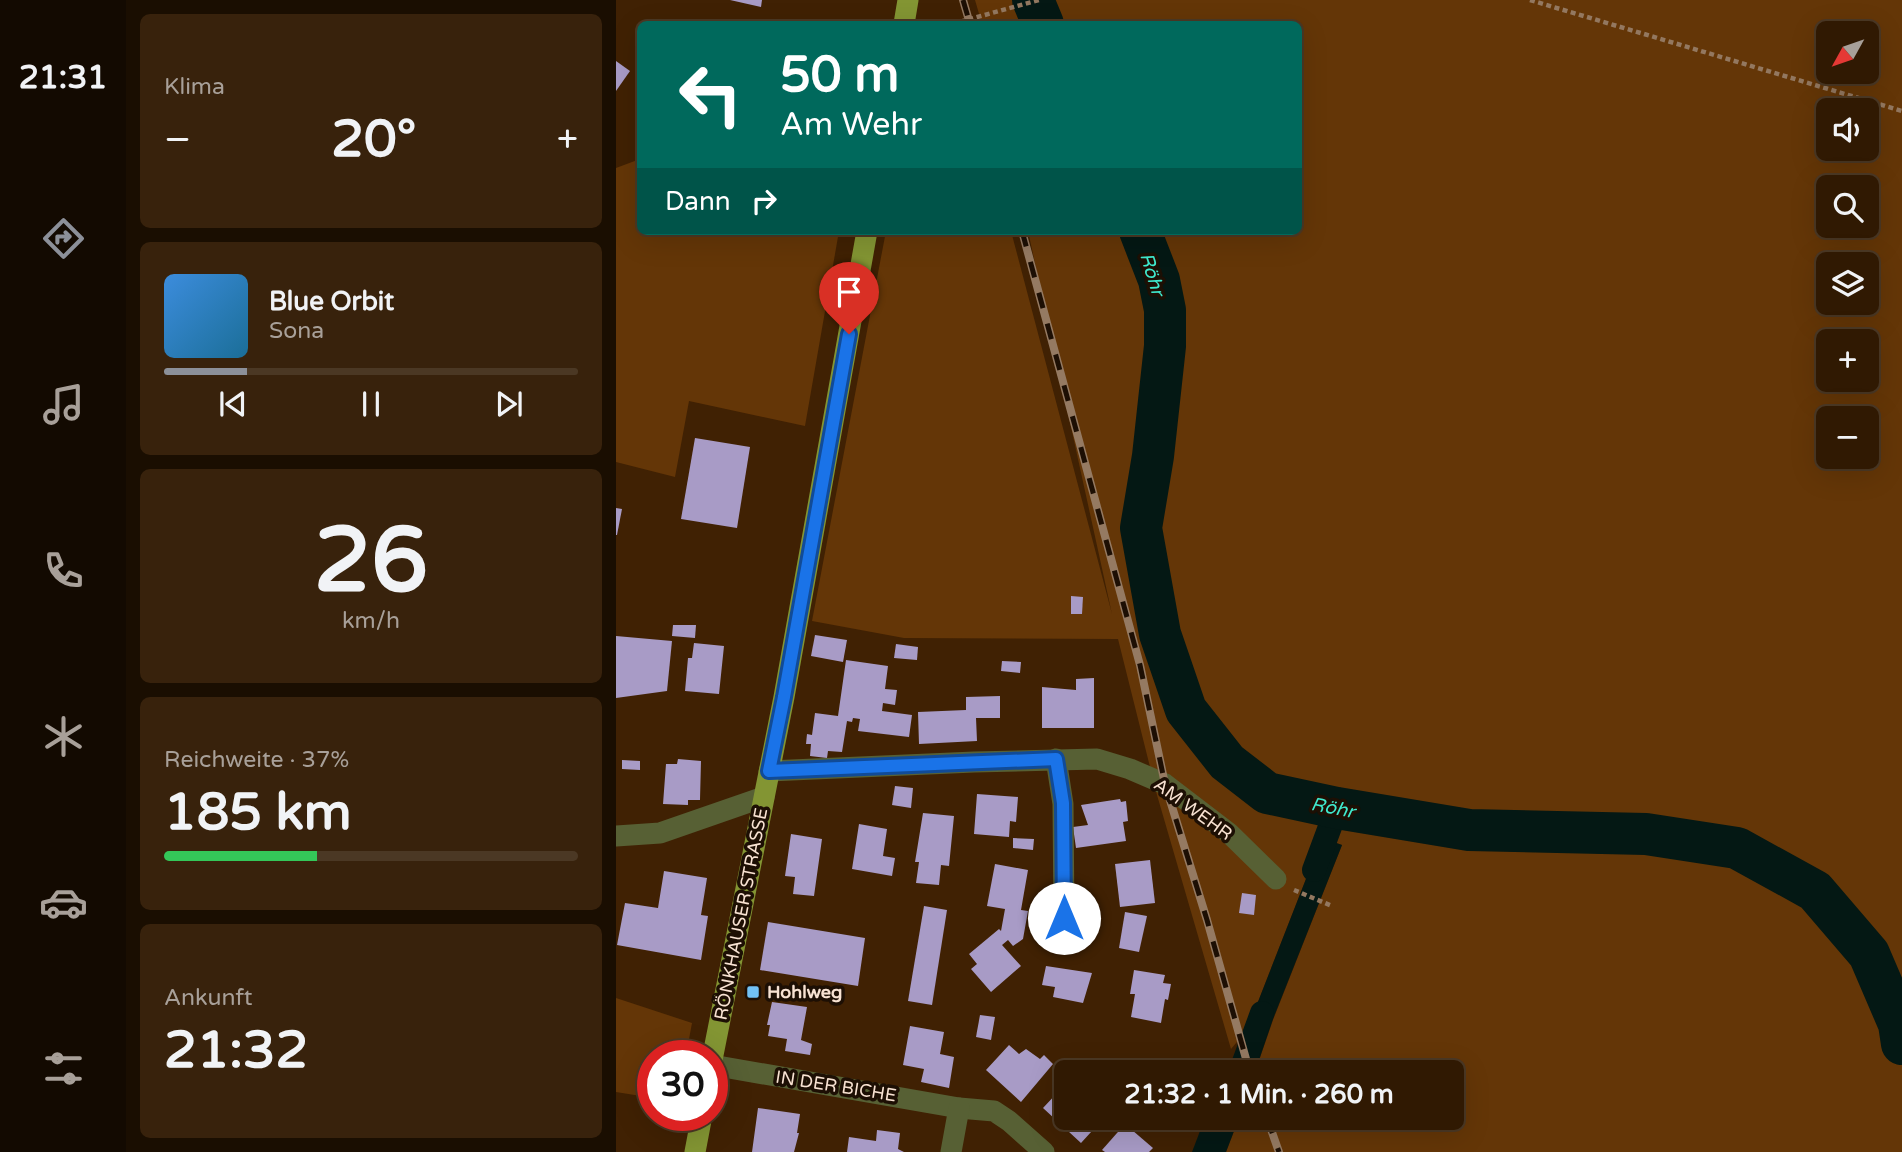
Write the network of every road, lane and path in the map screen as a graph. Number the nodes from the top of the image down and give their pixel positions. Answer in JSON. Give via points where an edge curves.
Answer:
{"nodes":[{"id":1,"x":908,"y":0,"type":"edge"},
{"id":2,"x":1039,"y":0,"type":"edge"},
{"id":3,"x":1530,"y":0,"type":"edge"},
{"id":4,"x":904,"y":21,"type":"edge"},
{"id":5,"x":965,"y":21,"type":"edge"},
{"id":6,"x":1902,"y":111,"type":"edge"},
{"id":7,"x":866,"y":235,"type":"edge"},
{"id":8,"x":1056,"y":759,"type":"junction"},
{"id":9,"x":769,"y":771,"type":"junction"},
{"id":10,"x":764,"y":797,"type":"junction"},
{"id":11,"x":616,"y":836,"type":"edge"},
{"id":12,"x":1285,"y":885,"type":"joint"},
{"id":13,"x":1332,"y":906,"type":"dead end"},
{"id":14,"x":1064,"y":918,"type":"dead end"},
{"id":15,"x":716,"y":1040,"type":"edge"},
{"id":16,"x":728,"y":1066,"type":"edge"},
{"id":17,"x":959,"y":1108,"type":"junction"},
{"id":18,"x":699,"y":1131,"type":"edge"},
{"id":19,"x":695,"y":1152,"type":"edge"},
{"id":20,"x":951,"y":1152,"type":"edge"},
{"id":21,"x":1044,"y":1152,"type":"edge"}],
"edges":[{"from":1,"to":4,"type":"main road"},
{"from":2,"to":5,"type":"path"},
{"from":3,"to":6,"type":"path"},
{"from":7,"to":9,"type":"main road","name":"RÖNKHAUSER STRASSE"},
{"from":8,"to":9,"type":"street","name":"AM WEHR"},
{"from":8,"to":12,"type":"street","name":"AM WEHR","via":[[1097,760],[1165,784],[1229,833]]},
{"from":8,"to":14,"type":"street","via":[[1063,803]]},
{"from":9,"to":10,"type":"main road","name":"RÖNKHAUSER STRASSE"},
{"from":10,"to":11,"type":"street","via":[[660,833]]},
{"from":10,"to":15,"type":"main road","name":"RÖNKHAUSER STRASSE"},
{"from":12,"to":13,"type":"path"},
{"from":16,"to":17,"type":"street","name":"IN DER BICHE"},
{"from":17,"to":20,"type":"street"},
{"from":17,"to":21,"type":"street","name":"IN DER BICHE","via":[[994,1111]]},
{"from":18,"to":19,"type":"main road"}]}
